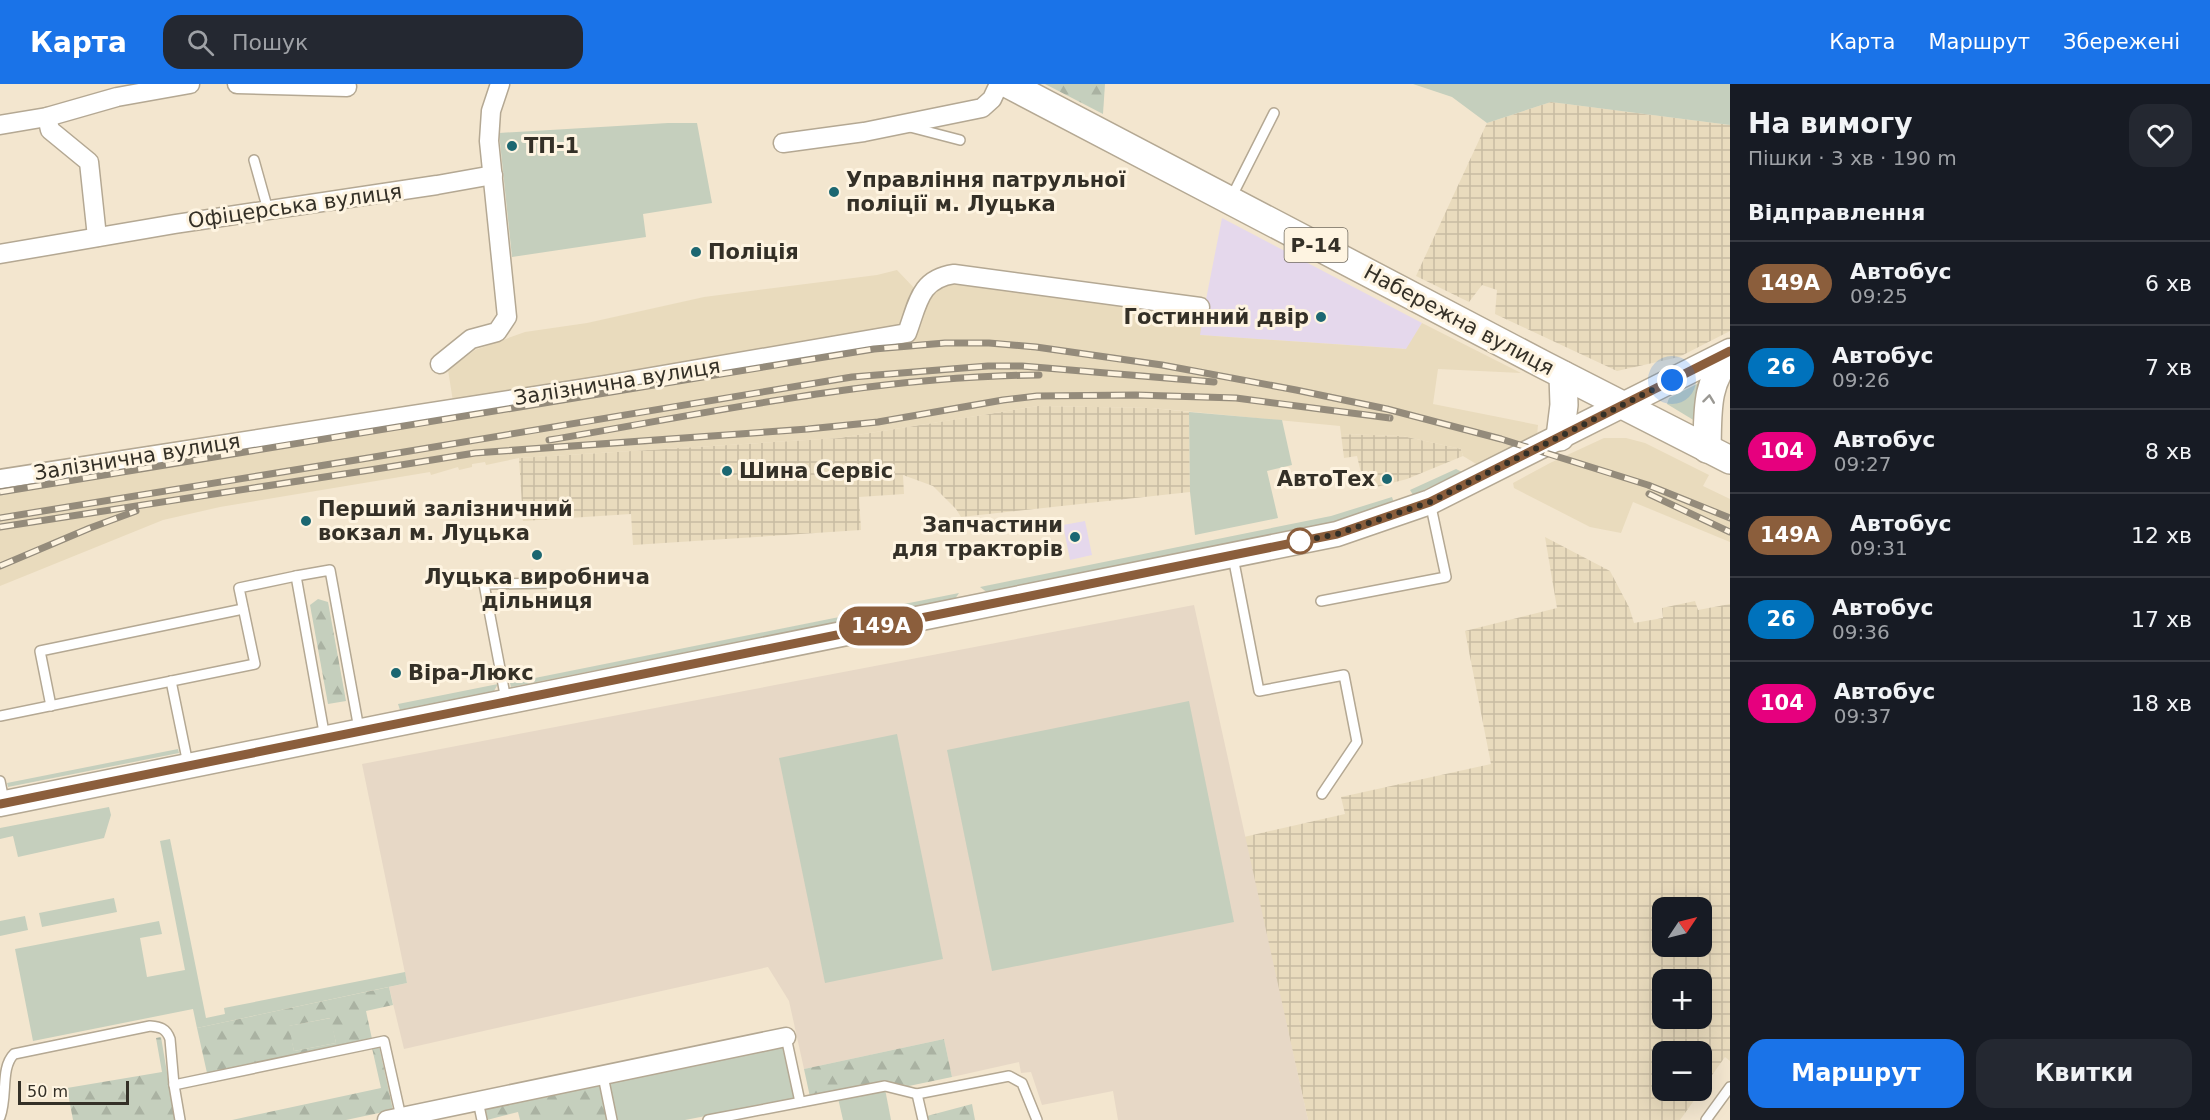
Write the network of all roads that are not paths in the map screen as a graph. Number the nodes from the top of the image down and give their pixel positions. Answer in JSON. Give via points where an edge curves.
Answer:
{"nodes":[{"id":1,"x":190,"y":84,"type":"edge"},
{"id":2,"x":237,"y":84,"type":"edge"},
{"id":3,"x":500,"y":84,"type":"edge"},
{"id":4,"x":999,"y":84,"type":"edge"},
{"id":5,"x":1008,"y":84,"type":"edge"},
{"id":6,"x":347,"y":87,"type":"dead end"},
{"id":7,"x":1274,"y":113,"type":"dead end"},
{"id":8,"x":48,"y":117,"type":"junction"},
{"id":9,"x":899,"y":124,"type":"junction"},
{"id":10,"x":0,"y":125,"type":"edge"},
{"id":11,"x":960,"y":140,"type":"dead end"},
{"id":12,"x":783,"y":143,"type":"dead end"},
{"id":13,"x":254,"y":160,"type":"dead end"},
{"id":14,"x":493,"y":175,"type":"junction"},
{"id":15,"x":1230,"y":200,"type":"junction"},
{"id":16,"x":268,"y":210,"type":"junction"},
{"id":17,"x":97,"y":237,"type":"junction"},
{"id":18,"x":0,"y":254,"type":"edge"},
{"id":19,"x":1200,"y":307,"type":"dead end"},
{"id":20,"x":1730,"y":353,"type":"edge"},
{"id":21,"x":440,"y":364,"type":"dead end"},
{"id":22,"x":1563,"y":375,"type":"junction"},
{"id":23,"x":1623,"y":405,"type":"junction"},
{"id":24,"x":1560,"y":437,"type":"junction"},
{"id":25,"x":1719,"y":454,"type":"edge"},
{"id":26,"x":0,"y":479,"type":"edge"},
{"id":27,"x":1430,"y":502,"type":"junction"},
{"id":28,"x":1233,"y":555,"type":"junction"},
{"id":29,"x":296,"y":576,"type":"junction"},
{"id":30,"x":552,"y":583,"type":"dead end"},
{"id":31,"x":1321,"y":602,"type":"dead end"},
{"id":32,"x":243,"y":609,"type":"junction"},
{"id":33,"x":171,"y":681,"type":"junction"},
{"id":34,"x":507,"y":702,"type":"junction"},
{"id":35,"x":51,"y":706,"type":"junction"},
{"id":36,"x":0,"y":716,"type":"edge"},
{"id":37,"x":359,"y":732,"type":"junction"},
{"id":38,"x":326,"y":739,"type":"junction"},
{"id":39,"x":189,"y":766,"type":"junction"},
{"id":40,"x":1322,"y":794,"type":"dead end"},
{"id":41,"x":2,"y":796,"type":"edge"},
{"id":42,"x":786,"y":1037,"type":"joint"},
{"id":43,"x":603,"y":1076,"type":"junction"},
{"id":44,"x":174,"y":1085,"type":"junction"},
{"id":45,"x":1730,"y":1087,"type":"edge"},
{"id":46,"x":918,"y":1094,"type":"junction"},
{"id":47,"x":478,"y":1101,"type":"junction"},
{"id":48,"x":800,"y":1102,"type":"junction"},
{"id":49,"x":0,"y":1117,"type":"edge"},
{"id":50,"x":394,"y":1119,"type":"edge"},
{"id":51,"x":180,"y":1120,"type":"edge"},
{"id":52,"x":482,"y":1120,"type":"edge"},
{"id":53,"x":612,"y":1120,"type":"edge"},
{"id":54,"x":708,"y":1120,"type":"edge"},
{"id":55,"x":923,"y":1120,"type":"edge"},
{"id":56,"x":1037,"y":1120,"type":"edge"},
{"id":57,"x":1707,"y":1120,"type":"edge"}],
"edges":[{"from":1,"to":8,"type":"street","via":[[117,97]]},
{"from":2,"to":6,"type":"street"},
{"from":3,"to":14,"type":"street","via":[[491,111]]},
{"from":4,"to":9,"type":"street","via":[[992,99],[981,108]]},
{"from":5,"to":15,"type":"main road","name":"Набережна вулиця","number":"Р-14"},
{"from":7,"to":15,"type":"lane"},
{"from":8,"to":10,"type":"street"},
{"from":8,"to":17,"type":"street","via":[[50,130],[89,162]]},
{"from":9,"to":11,"type":"lane"},
{"from":9,"to":12,"type":"street"},
{"from":13,"to":16,"type":"lane"},
{"from":14,"to":16,"type":"street","name":"Офіцерська вулиця"},
{"from":14,"to":21,"type":"street","via":[[507,317],[497,332],[471,339]]},
{"from":15,"to":22,"type":"main road","name":"Набережна вулиця","number":"Р-14"},
{"from":16,"to":17,"type":"street","name":"Офіцерська вулиця"},
{"from":17,"to":18,"type":"street","name":"Офіцерська вулиця"},
{"from":19,"to":26,"type":"street","name":"Залізнична вулиця","via":[[954,274],[940,276],[923,292],[907,333],[594,387]]},
{"from":20,"to":23,"type":"street"},
{"from":25,"to":20,"type":"main road","one_way":true,"via":[[1709,394],[1714,377]]},
{"from":22,"to":23,"type":"main road","name":"Набережна вулиця","number":"Р-14"},
{"from":22,"to":24,"type":"main road"},
{"from":23,"to":24,"type":"street"},
{"from":23,"to":25,"type":"main road","number":"Р-14"},
{"from":24,"to":27,"type":"street"},
{"from":27,"to":28,"type":"street","via":[[1337,534]]},
{"from":27,"to":31,"type":"lane","via":[[1446,577]]},
{"from":28,"to":34,"type":"street"},
{"from":28,"to":40,"type":"lane","via":[[1259,691],[1344,675],[1357,742]]},
{"from":29,"to":32,"type":"lane","via":[[239,588]]},
{"from":29,"to":37,"type":"lane","via":[[330,570]]},
{"from":29,"to":38,"type":"lane"},
{"from":30,"to":34,"type":"lane","via":[[484,584]]},
{"from":32,"to":33,"type":"lane","via":[[255,664]]},
{"from":32,"to":35,"type":"lane","via":[[40,651]]},
{"from":33,"to":35,"type":"lane"},
{"from":33,"to":39,"type":"lane"},
{"from":34,"to":37,"type":"street"},
{"from":35,"to":36,"type":"lane"},
{"from":37,"to":38,"type":"street"},
{"from":38,"to":39,"type":"street"},
{"from":39,"to":41,"type":"street"},
{"from":42,"to":43,"type":"street"},
{"from":42,"to":48,"type":"lane"},
{"from":43,"to":47,"type":"street"},
{"from":43,"to":53,"type":"lane"},
{"from":44,"to":49,"type":"lane","via":[[168,1032],[150,1026],[14,1054],[2,1072]]},
{"from":44,"to":50,"type":"lane","via":[[384,1041]]},
{"from":44,"to":51,"type":"lane"},
{"from":45,"to":57,"type":"lane"},
{"from":46,"to":48,"type":"lane","via":[[885,1086]]},
{"from":46,"to":55,"type":"lane"},
{"from":46,"to":56,"type":"lane","via":[[1009,1076],[1022,1083]]},
{"from":47,"to":50,"type":"street"},
{"from":47,"to":52,"type":"lane"},
{"from":48,"to":54,"type":"lane"}]}
